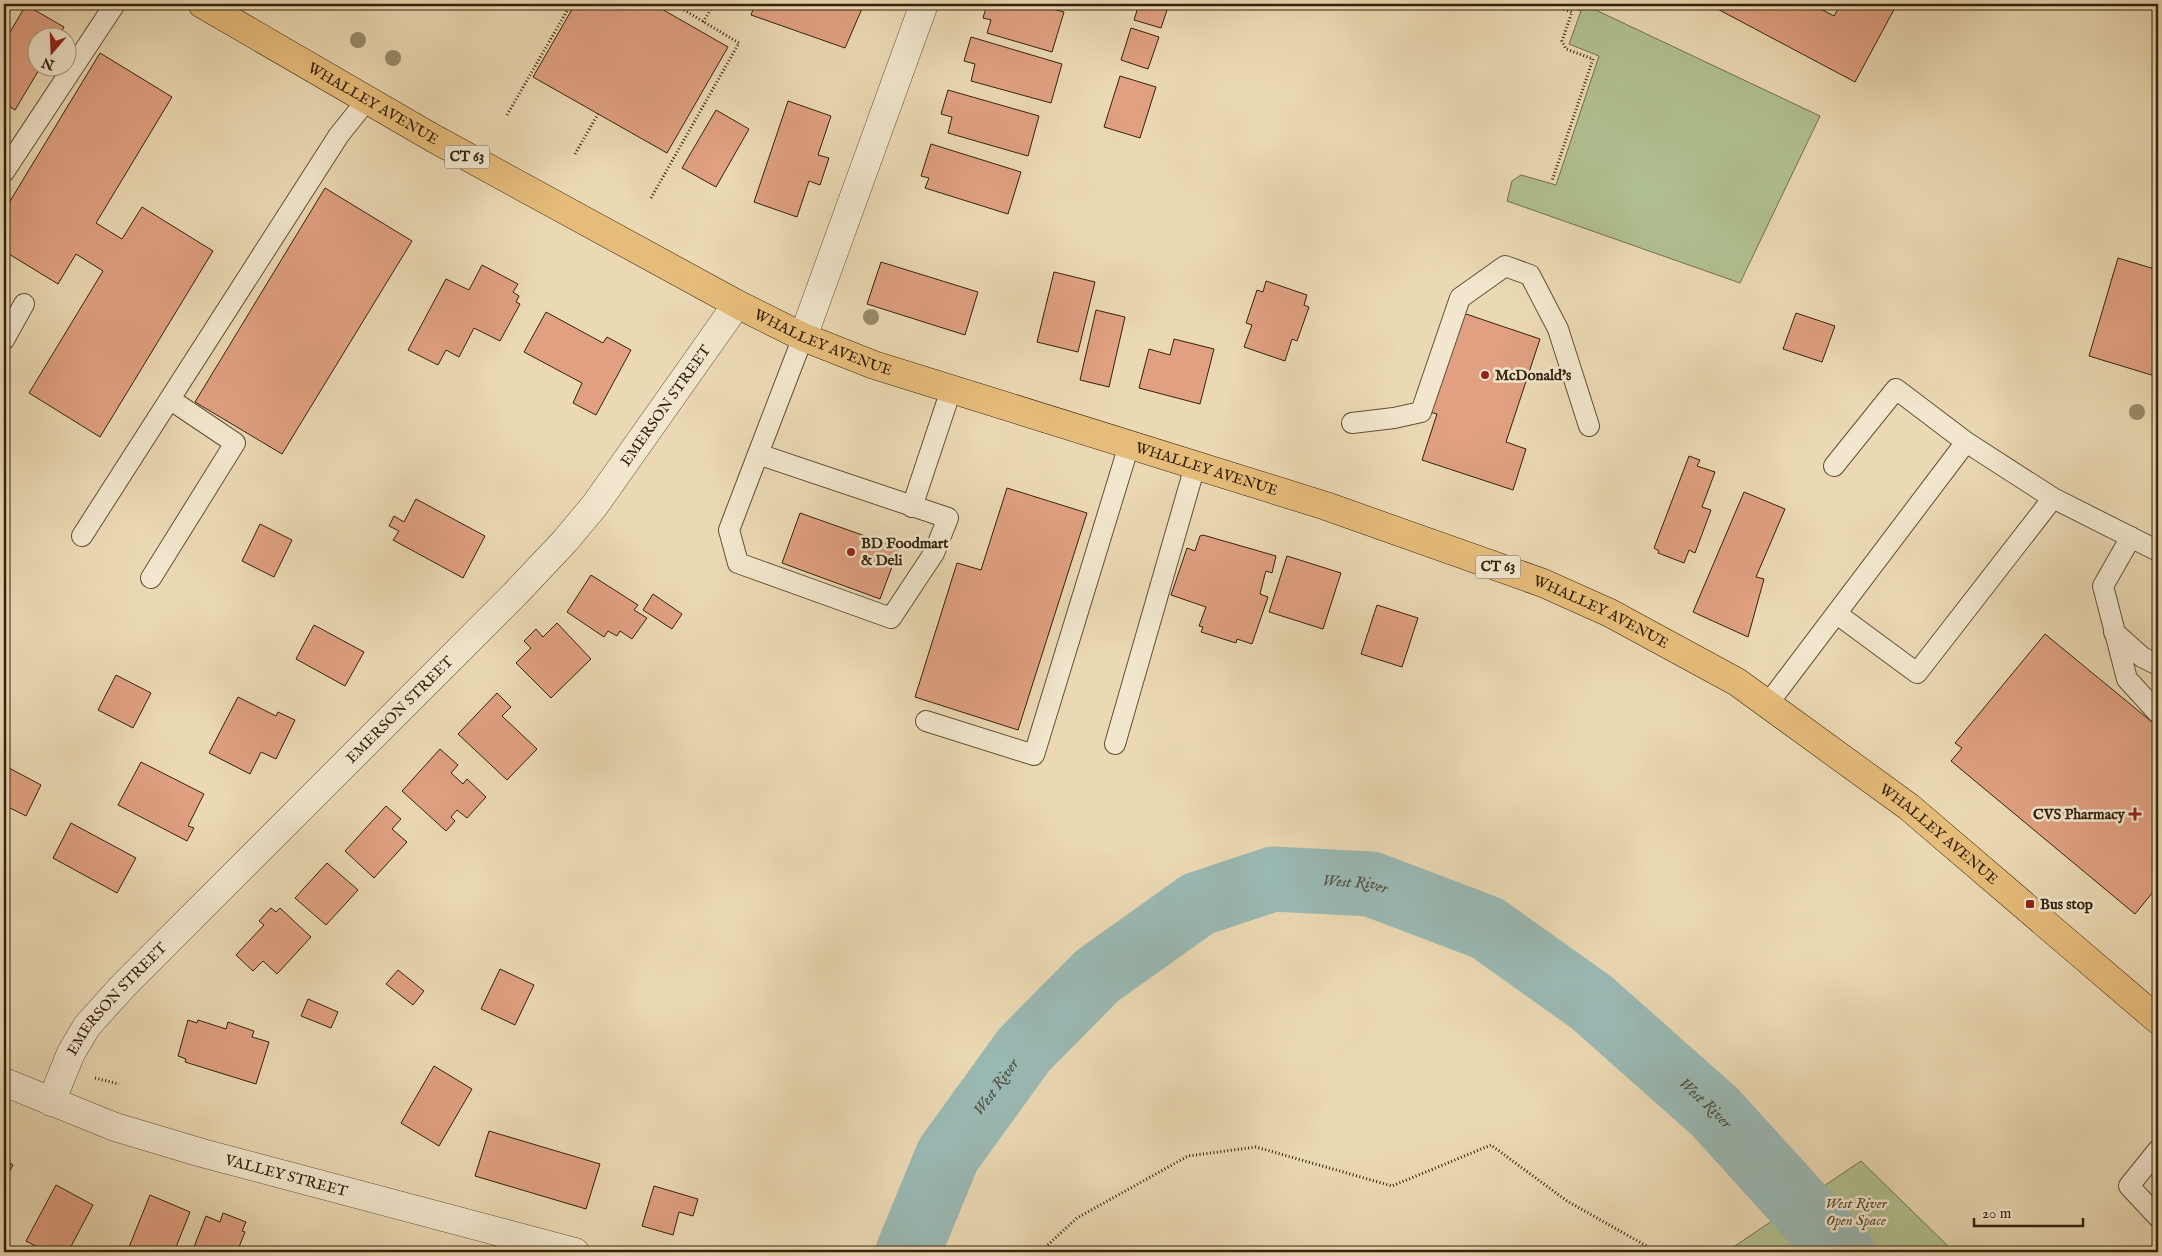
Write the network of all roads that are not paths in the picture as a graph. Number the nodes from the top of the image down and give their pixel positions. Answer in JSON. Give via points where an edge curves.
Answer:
{"nodes":[{"id":1,"x":115,"y":4,"type":"edge"},
{"id":2,"x":202,"y":4,"type":"edge"},
{"id":3,"x":924,"y":4,"type":"edge"},
{"id":4,"x":367,"y":100,"type":"junction"},
{"id":5,"x":4,"y":172,"type":"edge"},
{"id":6,"x":24,"y":304,"type":"dead end"},
{"id":7,"x":737,"y":304,"type":"junction"},
{"id":8,"x":803,"y":337,"type":"junction"},
{"id":9,"x":4,"y":340,"type":"edge"},
{"id":10,"x":951,"y":390,"type":"junction"},
{"id":11,"x":171,"y":400,"type":"junction"},
{"id":12,"x":1352,"y":423,"type":"dead end"},
{"id":13,"x":1589,"y":426,"type":"dead end"},
{"id":14,"x":1966,"y":442,"type":"junction"},
{"id":15,"x":1129,"y":445,"type":"junction"},
{"id":16,"x":758,"y":454,"type":"junction"},
{"id":17,"x":1195,"y":466,"type":"junction"},
{"id":18,"x":1834,"y":466,"type":"dead end"},
{"id":19,"x":2053,"y":498,"type":"junction"},
{"id":20,"x":912,"y":507,"type":"junction"},
{"id":21,"x":82,"y":536,"type":"dead end"},
{"id":22,"x":2131,"y":537,"type":"junction"},
{"id":23,"x":2158,"y":552,"type":"edge"},
{"id":24,"x":151,"y":578,"type":"dead end"},
{"id":25,"x":1837,"y":614,"type":"junction"},
{"id":26,"x":2114,"y":632,"type":"junction"},
{"id":27,"x":2158,"y":666,"type":"edge"},
{"id":28,"x":1767,"y":704,"type":"junction"},
{"id":29,"x":2158,"y":713,"type":"edge"},
{"id":30,"x":926,"y":721,"type":"dead end"},
{"id":31,"x":1115,"y":744,"type":"dead end"},
{"id":32,"x":2158,"y":1020,"type":"edge"},
{"id":33,"x":4,"y":1082,"type":"edge"},
{"id":34,"x":51,"y":1102,"type":"junction"},
{"id":35,"x":2158,"y":1150,"type":"edge"},
{"id":36,"x":2158,"y":1217,"type":"edge"},
{"id":37,"x":575,"y":1252,"type":"edge"}],
"edges":[{"from":1,"to":5,"type":"lane"},
{"from":2,"to":4,"type":"main road","name":"WHALLEY AVENUE","number":"CT 63"},
{"from":3,"to":8,"type":"street"},
{"from":4,"to":7,"type":"main road","name":"WHALLEY AVENUE","number":"CT 63"},
{"from":4,"to":11,"type":"lane","via":[[338,135]]},
{"from":6,"to":9,"type":"lane"},
{"from":7,"to":8,"type":"main road","name":"WHALLEY AVENUE","number":"CT 63"},
{"from":7,"to":34,"type":"street","name":"EMERSON STREET","via":[[565,541],[124,985],[87,1026],[71,1053]]},
{"from":8,"to":10,"type":"main road","name":"WHALLEY AVENUE","number":"CT 63","via":[[868,363]]},
{"from":8,"to":16,"type":"lane"},
{"from":10,"to":15,"type":"main road","name":"WHALLEY AVENUE","number":"CT 63"},
{"from":10,"to":20,"type":"lane"},
{"from":11,"to":21,"type":"lane"},
{"from":11,"to":24,"type":"lane","via":[[235,443]]},
{"from":12,"to":13,"type":"lane","via":[[1421,412],[1460,298],[1505,266],[1530,275],[1558,329]]},
{"from":14,"to":18,"type":"lane","via":[[1896,389]]},
{"from":14,"to":19,"type":"lane"},
{"from":14,"to":25,"type":"lane"},
{"from":15,"to":17,"type":"main road","name":"WHALLEY AVENUE","number":"CT 63"},
{"from":15,"to":30,"type":"lane","via":[[1034,755]]},
{"from":16,"to":20,"type":"lane"},
{"from":16,"to":20,"type":"lane","via":[[729,530],[738,563],[891,618],[934,553],[948,518]]},
{"from":17,"to":28,"type":"main road","name":"WHALLEY AVENUE","number":"CT 63","via":[[1326,506],[1543,584],[1610,613],[1736,682]]},
{"from":17,"to":31,"type":"lane"},
{"from":19,"to":22,"type":"lane"},
{"from":19,"to":25,"type":"lane","via":[[1917,673]]},
{"from":22,"to":23,"type":"lane"},
{"from":22,"to":26,"type":"lane","via":[[2103,586]]},
{"from":25,"to":28,"type":"lane"},
{"from":26,"to":27,"type":"lane","via":[[2142,657]]},
{"from":26,"to":29,"type":"lane","via":[[2127,679]]},
{"from":28,"to":32,"type":"main road","name":"WHALLEY AVENUE","number":"CT 63","via":[[1909,807]]},
{"from":33,"to":34,"type":"street","name":"VALLEY STREET"},
{"from":34,"to":37,"type":"street","name":"VALLEY STREET","via":[[115,1127],[202,1153]]},
{"from":35,"to":36,"type":"lane","via":[[2129,1186]]}]}
